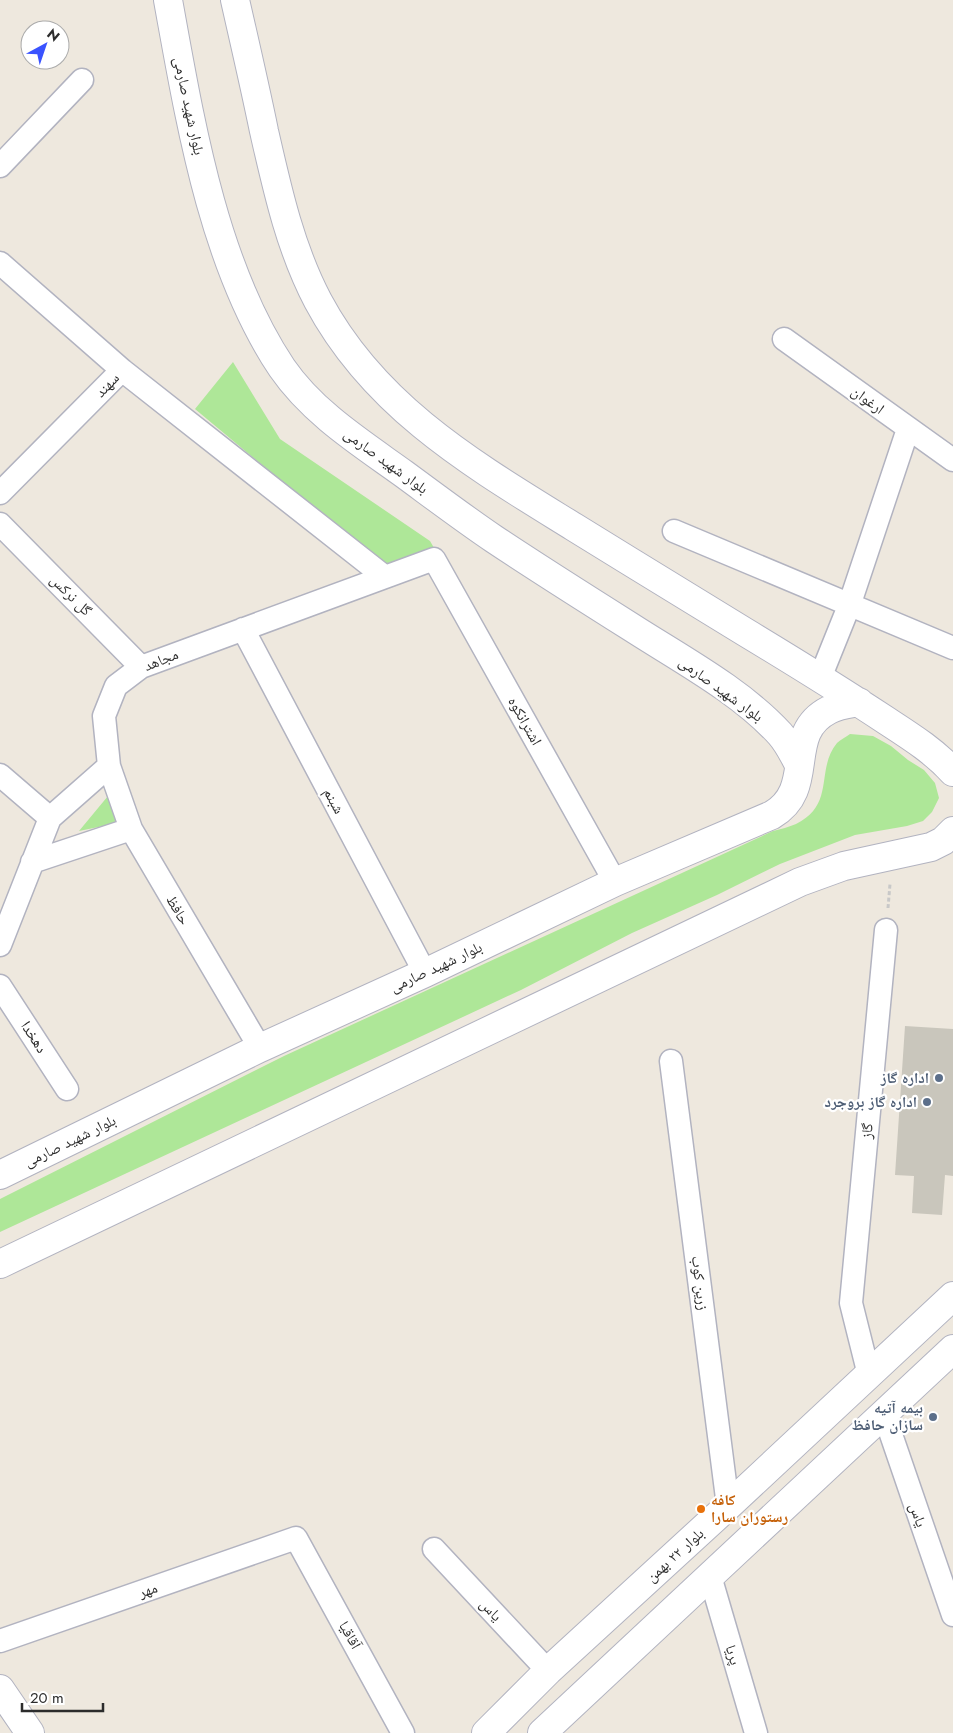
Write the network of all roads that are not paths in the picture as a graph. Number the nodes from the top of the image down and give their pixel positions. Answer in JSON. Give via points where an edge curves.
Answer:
{"nodes":[{"id":1,"x":168,"y":0,"type":"edge"},
{"id":2,"x":235,"y":0,"type":"edge"},
{"id":3,"x":82,"y":80,"type":"dead end"},
{"id":4,"x":0,"y":166,"type":"edge"},
{"id":5,"x":0,"y":263,"type":"edge"},
{"id":6,"x":784,"y":338,"type":"dead end"},
{"id":7,"x":122,"y":370,"type":"junction"},
{"id":8,"x":908,"y":429,"type":"junction"},
{"id":9,"x":953,"y":460,"type":"edge"},
{"id":10,"x":0,"y":493,"type":"edge"},
{"id":11,"x":0,"y":524,"type":"edge"},
{"id":12,"x":674,"y":531,"type":"dead end"},
{"id":13,"x":434,"y":559,"type":"joint"},
{"id":14,"x":385,"y":577,"type":"junction"},
{"id":15,"x":849,"y":606,"type":"junction"},
{"id":16,"x":243,"y":629,"type":"junction"},
{"id":17,"x":953,"y":648,"type":"edge"},
{"id":18,"x":141,"y":666,"type":"junction"},
{"id":19,"x":820,"y":678,"type":"junction"},
{"id":20,"x":859,"y":702,"type":"junction"},
{"id":21,"x":799,"y":765,"type":"junction"},
{"id":22,"x":109,"y":766,"type":"junction"},
{"id":23,"x":953,"y":772,"type":"edge"},
{"id":24,"x":0,"y":775,"type":"edge"},
{"id":25,"x":50,"y":818,"type":"junction"},
{"id":26,"x":131,"y":829,"type":"junction"},
{"id":27,"x":953,"y":831,"type":"edge"},
{"id":28,"x":32,"y":862,"type":"junction"},
{"id":29,"x":616,"y":882,"type":"junction"},
{"id":30,"x":886,"y":930,"type":"road end"},
{"id":31,"x":0,"y":945,"type":"edge"},
{"id":32,"x":425,"y":973,"type":"junction"},
{"id":33,"x":0,"y":986,"type":"edge"},
{"id":34,"x":260,"y":1048,"type":"junction"},
{"id":35,"x":670,"y":1061,"type":"dead end"},
{"id":36,"x":68,"y":1089,"type":"dead end"},
{"id":37,"x":0,"y":1175,"type":"edge"},
{"id":38,"x":0,"y":1264,"type":"edge"},
{"id":39,"x":953,"y":1296,"type":"edge"},
{"id":40,"x":953,"y":1349,"type":"edge"},
{"id":41,"x":868,"y":1375,"type":"junction"},
{"id":42,"x":884,"y":1414,"type":"junction"},
{"id":43,"x":728,"y":1506,"type":"junction"},
{"id":44,"x":296,"y":1538,"type":"joint"},
{"id":45,"x":434,"y":1549,"type":"dead end"},
{"id":46,"x":710,"y":1576,"type":"junction"},
{"id":47,"x":953,"y":1615,"type":"edge"},
{"id":48,"x":0,"y":1641,"type":"edge"},
{"id":49,"x":548,"y":1671,"type":"junction"},
{"id":50,"x":0,"y":1689,"type":"edge"},
{"id":51,"x":501,"y":1728,"type":"edge"},
{"id":52,"x":30,"y":1733,"type":"edge"},
{"id":53,"x":403,"y":1733,"type":"edge"},
{"id":54,"x":542,"y":1733,"type":"edge"},
{"id":55,"x":756,"y":1733,"type":"edge"}],
"edges":[{"from":1,"to":21,"type":"main road","name":"بلوار شهید صارمی","via":[[212,209],[239,287],[283,370],[326,416],[492,538],[750,707],[780,734]]},
{"from":2,"to":19,"type":"main road","via":[[275,180],[297,254],[317,300],[368,373],[394,402],[454,450]]},
{"from":3,"to":4,"type":"street"},
{"from":5,"to":7,"type":"street","name":"سهند"},
{"from":6,"to":8,"type":"street","name":"ارغوان"},
{"from":7,"to":10,"type":"street","name":"سهند"},
{"from":7,"to":14,"type":"street"},
{"from":8,"to":9,"type":"street","name":"ارغوان"},
{"from":8,"to":15,"type":"street"},
{"from":11,"to":18,"type":"street","name":"گل نرکس"},
{"from":12,"to":15,"type":"street"},
{"from":13,"to":14,"type":"street","name":"مجاهد"},
{"from":13,"to":29,"type":"street","name":"اشترانکوه"},
{"from":14,"to":16,"type":"street","name":"مجاهد"},
{"from":15,"to":17,"type":"street"},
{"from":15,"to":19,"type":"street"},
{"from":16,"to":18,"type":"street","name":"مجاهد"},
{"from":16,"to":32,"type":"street","name":"شبنم"},
{"from":18,"to":22,"type":"street","name":"مجاهد","via":[[116,686],[104,716]]},
{"from":19,"to":20,"type":"main road"},
{"from":20,"to":21,"type":"main road","via":[[828,710],[815,720],[802,745]]},
{"from":20,"to":23,"type":"main road","via":[[920,743]]},
{"from":21,"to":29,"type":"main road","name":"بلوار شهید صارمی","via":[[791,797],[772,815]]},
{"from":22,"to":25,"type":"street"},
{"from":22,"to":26,"type":"street","name":"حافظ"},
{"from":24,"to":25,"type":"street"},
{"from":25,"to":28,"type":"street"},
{"from":26,"to":28,"type":"street"},
{"from":26,"to":34,"type":"street","name":"حافظ"},
{"from":27,"to":38,"type":"main road","via":[[931,848],[844,866],[800,882]]},
{"from":28,"to":31,"type":"street"},
{"from":29,"to":32,"type":"main road","name":"بلوار شهید صارمی"},
{"from":30,"to":41,"type":"street","name":"گاز","via":[[851,1303]]},
{"from":32,"to":34,"type":"main road","name":"بلوار شهید صارمی"},
{"from":33,"to":36,"type":"street","name":"دهخدا"},
{"from":34,"to":37,"type":"main road","name":"بلوار شهید صارمی"},
{"from":35,"to":43,"type":"street","name":"زرین کوب"},
{"from":39,"to":41,"type":"main road","name":"بلوار ۲۲ بهمن"},
{"from":40,"to":42,"type":"main road"},
{"from":41,"to":43,"type":"main road","name":"بلوار ۲۲ بهمن"},
{"from":42,"to":46,"type":"main road"},
{"from":42,"to":47,"type":"street","name":"یاس"},
{"from":43,"to":49,"type":"main road","name":"بلوار ۲۲ بهمن"},
{"from":44,"to":48,"type":"street","name":"مهر"},
{"from":44,"to":53,"type":"street","name":"آقاقیا"},
{"from":45,"to":49,"type":"street","name":"یاس"},
{"from":46,"to":54,"type":"main road"},
{"from":46,"to":55,"type":"street","name":"پریا"},
{"from":49,"to":51,"type":"main road","name":"بلوار ۲۲ بهمن"},
{"from":50,"to":52,"type":"main road"}]}
